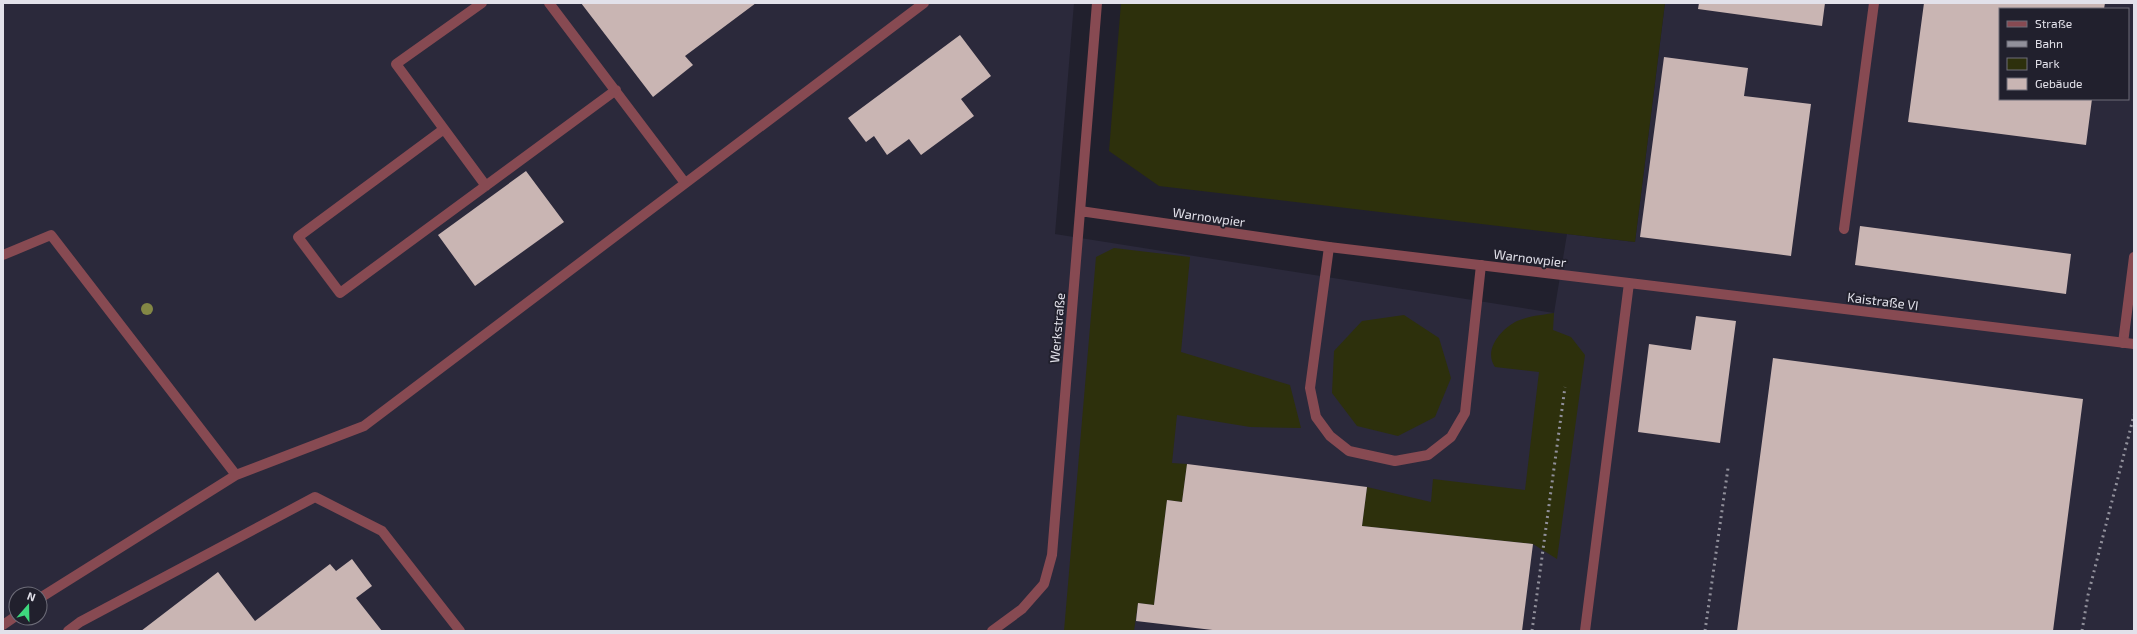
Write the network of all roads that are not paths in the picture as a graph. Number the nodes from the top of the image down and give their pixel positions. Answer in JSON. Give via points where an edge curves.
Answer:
{"nodes":[{"id":1,"x":482,"y":3,"type":"edge"},
{"id":2,"x":549,"y":3,"type":"edge"},
{"id":3,"x":924,"y":3,"type":"edge"},
{"id":4,"x":1097,"y":3,"type":"edge"},
{"id":5,"x":1874,"y":3,"type":"edge"},
{"id":6,"x":616,"y":90,"type":"junction"},
{"id":7,"x":444,"y":129,"type":"junction"},
{"id":8,"x":685,"y":183,"type":"junction"},
{"id":9,"x":486,"y":186,"type":"junction"},
{"id":10,"x":1080,"y":211,"type":"junction"},
{"id":11,"x":1844,"y":229,"type":"dead end"},
{"id":12,"x":1329,"y":247,"type":"junction"},
{"id":13,"x":3,"y":255,"type":"edge"},
{"id":14,"x":2134,"y":257,"type":"edge"},
{"id":15,"x":1481,"y":265,"type":"junction"},
{"id":16,"x":1629,"y":283,"type":"junction"},
{"id":17,"x":2123,"y":342,"type":"junction"},
{"id":18,"x":2134,"y":344,"type":"edge"},
{"id":19,"x":236,"y":475,"type":"junction"},
{"id":20,"x":48,"y":593,"type":"edge"},
{"id":21,"x":68,"y":631,"type":"edge"},
{"id":22,"x":460,"y":631,"type":"edge"},
{"id":23,"x":992,"y":631,"type":"edge"},
{"id":24,"x":1585,"y":631,"type":"edge"}],
"edges":[{"from":1,"to":7,"type":"street","via":[[396,64]]},
{"from":2,"to":6,"type":"street"},
{"from":3,"to":8,"type":"street"},
{"from":4,"to":10,"type":"street","name":"Werkstraße"},
{"from":5,"to":11,"type":"street"},
{"from":6,"to":8,"type":"street"},
{"from":6,"to":9,"type":"street"},
{"from":7,"to":9,"type":"street"},
{"from":7,"to":9,"type":"street","via":[[298,236],[340,293]]},
{"from":8,"to":19,"type":"street","via":[[364,426]]},
{"from":10,"to":12,"type":"street","name":"Warnowpier"},
{"from":10,"to":23,"type":"street","name":"Werkstraße","via":[[1052,555],[1044,584],[1022,609]]},
{"from":12,"to":15,"type":"street","name":"Warnowpier"},
{"from":12,"to":15,"type":"street","via":[[1310,388],[1316,417],[1330,436],[1349,451],[1395,460],[1428,455],[1451,438],[1465,413]]},
{"from":13,"to":19,"type":"street","via":[[51,236]]},
{"from":14,"to":17,"type":"street"},
{"from":15,"to":16,"type":"street","name":"Warnowpier"},
{"from":16,"to":17,"type":"street","name":"Kaistraße VI"},
{"from":16,"to":24,"type":"street"},
{"from":17,"to":18,"type":"street","name":"Kaistraße VI"},
{"from":19,"to":20,"type":"street"},
{"from":21,"to":22,"type":"street","via":[[80,622],[315,497],[382,531]]}]}
